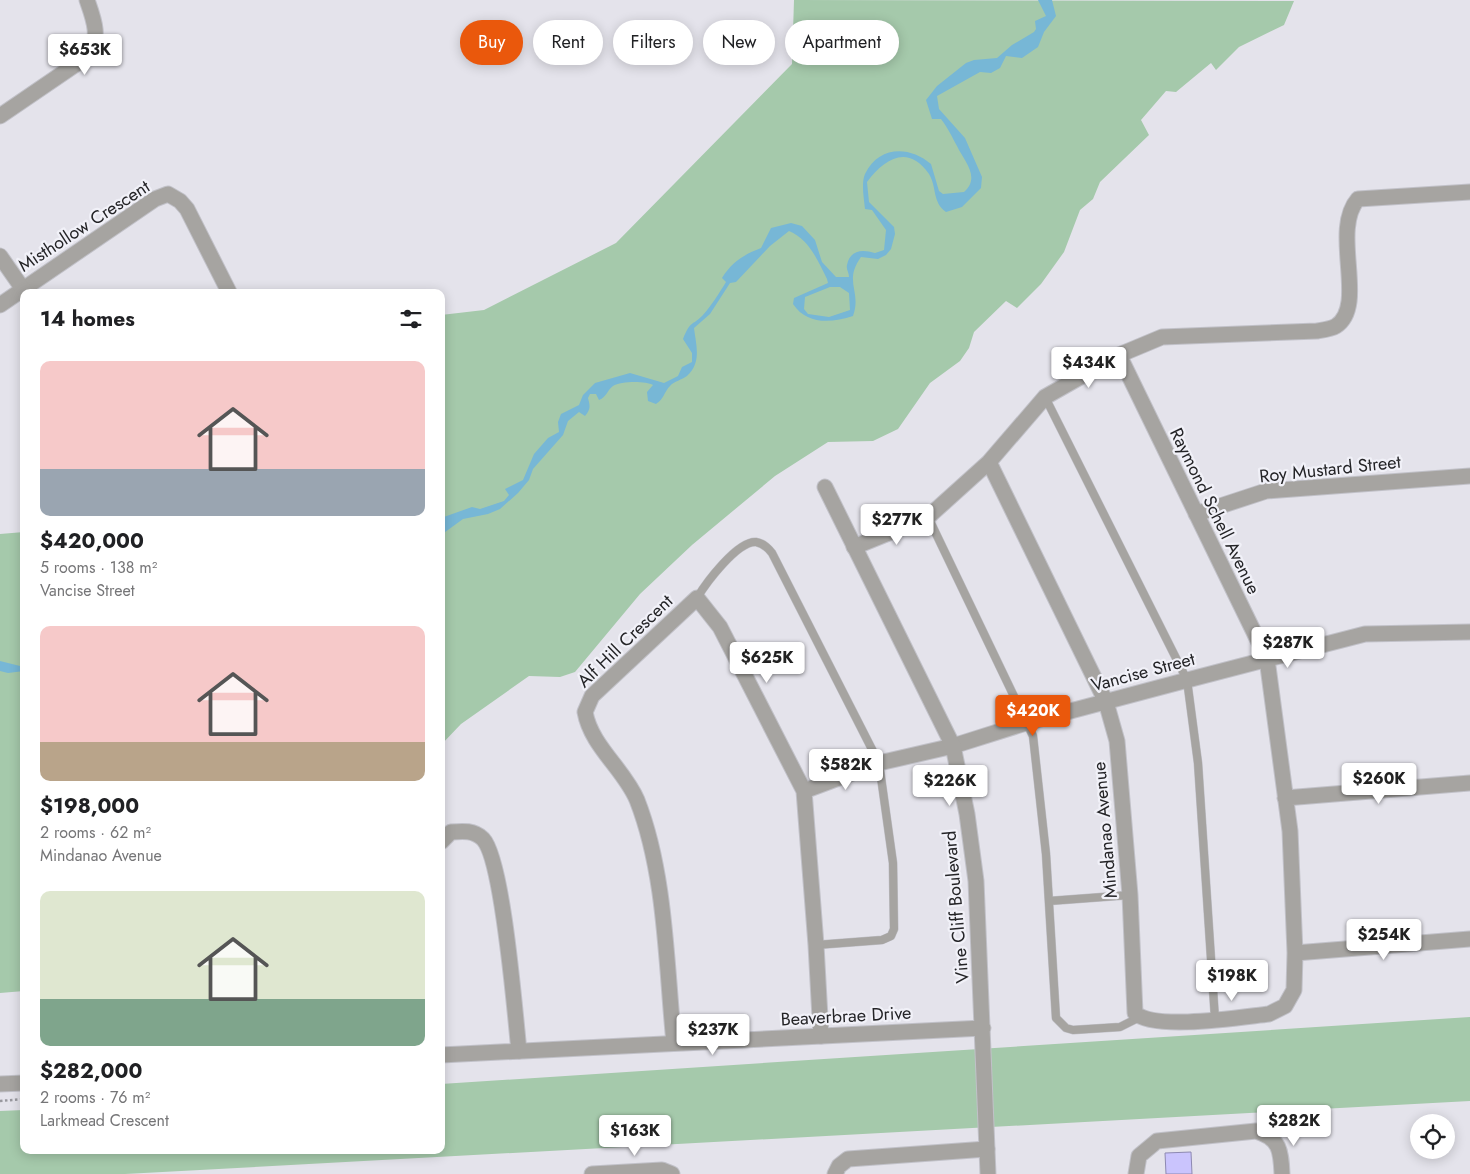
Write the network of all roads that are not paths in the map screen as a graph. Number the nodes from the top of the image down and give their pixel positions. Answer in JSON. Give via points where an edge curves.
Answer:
{"nodes":[{"id":1,"x":87,"y":0,"type":"edge"},
{"id":2,"x":0,"y":116,"type":"edge"},
{"id":3,"x":1470,"y":192,"type":"edge"},
{"id":4,"x":0,"y":256,"type":"edge"},
{"id":5,"x":23,"y":289,"type":"edge"},
{"id":6,"x":25,"y":289,"type":"edge"},
{"id":7,"x":227,"y":289,"type":"edge"},
{"id":8,"x":20,"y":292,"type":"edge"},
{"id":9,"x":0,"y":305,"type":"edge"},
{"id":10,"x":1119,"y":355,"type":"junction"},
{"id":11,"x":1045,"y":398,"type":"junction"},
{"id":12,"x":989,"y":462,"type":"junction"},
{"id":13,"x":1470,"y":476,"type":"edge"},
{"id":14,"x":825,"y":487,"type":"dead end"},
{"id":15,"x":1196,"y":514,"type":"junction"},
{"id":16,"x":928,"y":517,"type":"junction"},
{"id":17,"x":854,"y":547,"type":"junction"},
{"id":18,"x":697,"y":598,"type":"junction"},
{"id":19,"x":1470,"y":632,"type":"edge"},
{"id":20,"x":1266,"y":660,"type":"junction"},
{"id":21,"x":1187,"y":680,"type":"junction"},
{"id":22,"x":1106,"y":702,"type":"junction"},
{"id":23,"x":1029,"y":722,"type":"junction"},
{"id":24,"x":953,"y":746,"type":"junction"},
{"id":25,"x":879,"y":763,"type":"junction"},
{"id":26,"x":1470,"y":783,"type":"edge"},
{"id":27,"x":804,"y":791,"type":"junction"},
{"id":28,"x":1285,"y":798,"type":"junction"},
{"id":29,"x":445,"y":838,"type":"edge"},
{"id":30,"x":1130,"y":896,"type":"junction"},
{"id":31,"x":1049,"y":901,"type":"junction"},
{"id":32,"x":1470,"y":939,"type":"edge"},
{"id":33,"x":816,"y":945,"type":"junction"},
{"id":34,"x":1295,"y":953,"type":"junction"},
{"id":35,"x":1140,"y":1017,"type":"junction"},
{"id":36,"x":1215,"y":1019,"type":"junction"},
{"id":37,"x":983,"y":1028,"type":"junction"},
{"id":38,"x":821,"y":1036,"type":"junction"},
{"id":39,"x":674,"y":1043,"type":"junction"},
{"id":40,"x":519,"y":1051,"type":"junction"},
{"id":41,"x":445,"y":1054,"type":"edge"},
{"id":42,"x":20,"y":1083,"type":"edge"},
{"id":43,"x":0,"y":1084,"type":"edge"},
{"id":44,"x":987,"y":1149,"type":"junction"},
{"id":45,"x":592,"y":1174,"type":"edge"},
{"id":46,"x":672,"y":1174,"type":"edge"},
{"id":47,"x":835,"y":1174,"type":"edge"},
{"id":48,"x":988,"y":1174,"type":"edge"},
{"id":49,"x":1136,"y":1174,"type":"edge"},
{"id":50,"x":1282,"y":1174,"type":"edge"}],
"edges":[{"from":1,"to":2,"type":"street","via":[[96,25],[88,56]]},
{"from":3,"to":10,"type":"street","via":[[1358,198],[1351,208],[1346,227],[1349,303],[1344,318],[1335,327],[1317,331],[1162,337]]},
{"from":4,"to":5,"type":"street"},
{"from":6,"to":7,"type":"street","name":"Misthollow Crescent","via":[[154,199],[168,194],[187,210]]},
{"from":8,"to":9,"type":"street"},
{"from":10,"to":11,"type":"street"},
{"from":10,"to":15,"type":"street","name":"Raymond Schell Avenue"},
{"from":11,"to":12,"type":"street"},
{"from":11,"to":21,"type":"lane"},
{"from":12,"to":16,"type":"street"},
{"from":12,"to":22,"type":"street","name":"Mindanao Avenue"},
{"from":13,"to":15,"type":"street","name":"Roy Mustard Street","via":[[1266,491]]},
{"from":14,"to":17,"type":"street","name":"Vine Cliff Boulevard"},
{"from":15,"to":20,"type":"street","name":"Raymond Schell Avenue"},
{"from":16,"to":17,"type":"street"},
{"from":16,"to":23,"type":"lane"},
{"from":17,"to":24,"type":"street","name":"Vine Cliff Boulevard"},
{"from":18,"to":25,"type":"lane","via":[[707,581],[748,543],[758,542],[766,546]]},
{"from":18,"to":27,"type":"street","name":"Alf Hill Crescent","via":[[720,626]]},
{"from":18,"to":39,"type":"street","name":"Alf Hill Crescent","via":[[592,696],[585,712],[593,733],[636,798],[648,833],[657,874]]},
{"from":19,"to":20,"type":"street","name":"Vancise Street","via":[[1365,634]]},
{"from":20,"to":21,"type":"street","name":"Vancise Street"},
{"from":20,"to":28,"type":"street","name":"Raymond Schell Avenue"},
{"from":21,"to":22,"type":"street","name":"Vancise Street"},
{"from":21,"to":36,"type":"lane","via":[[1198,763]]},
{"from":22,"to":23,"type":"street","name":"Vancise Street"},
{"from":22,"to":30,"type":"street","name":"Mindanao Avenue","via":[[1117,741]]},
{"from":23,"to":24,"type":"street","name":"Vancise Street"},
{"from":23,"to":31,"type":"lane","via":[[1037,751]]},
{"from":24,"to":25,"type":"street","name":"Vancise Street"},
{"from":24,"to":37,"type":"street","name":"Vine Cliff Boulevard","via":[[976,881]]},
{"from":25,"to":27,"type":"street","name":"Vancise Street"},
{"from":25,"to":33,"type":"lane","via":[[893,863],[894,929],[891,936],[882,940]]},
{"from":26,"to":28,"type":"street"},
{"from":27,"to":33,"type":"street","name":"Alf Hill Crescent"},
{"from":28,"to":34,"type":"street","name":"Raymond Schell Avenue","via":[[1290,831]]},
{"from":29,"to":40,"type":"street","via":[[451,832],[469,831],[484,840],[499,880]]},
{"from":30,"to":31,"type":"lane"},
{"from":30,"to":35,"type":"street","name":"Mindanao Avenue","via":[[1134,1007]]},
{"from":31,"to":35,"type":"lane","via":[[1054,1012],[1060,1023],[1073,1030],[1106,1030]]},
{"from":32,"to":34,"type":"street"},
{"from":33,"to":38,"type":"street","name":"Alf Hill Crescent"},
{"from":34,"to":36,"type":"street","via":[[1294,990],[1285,1006],[1269,1014]]},
{"from":35,"to":36,"type":"street","via":[[1153,1021]]},
{"from":37,"to":38,"type":"street","name":"Beaverbrae Drive"},
{"from":37,"to":44,"type":"street","name":"Vine Cliff Boulevard"},
{"from":38,"to":39,"type":"street","name":"Beaverbrae Drive"},
{"from":39,"to":40,"type":"street","name":"Beaverbrae Drive"},
{"from":40,"to":41,"type":"street","name":"Beaverbrae Drive"},
{"from":42,"to":43,"type":"street"},
{"from":44,"to":47,"type":"street","via":[[848,1159]]},
{"from":44,"to":48,"type":"street","name":"Vine Cliff Boulevard"},
{"from":45,"to":46,"type":"street","via":[[662,1170]]},
{"from":49,"to":50,"type":"street","via":[[1139,1156],[1157,1142],[1256,1132],[1269,1135],[1274,1142],[1281,1154]]}]}
